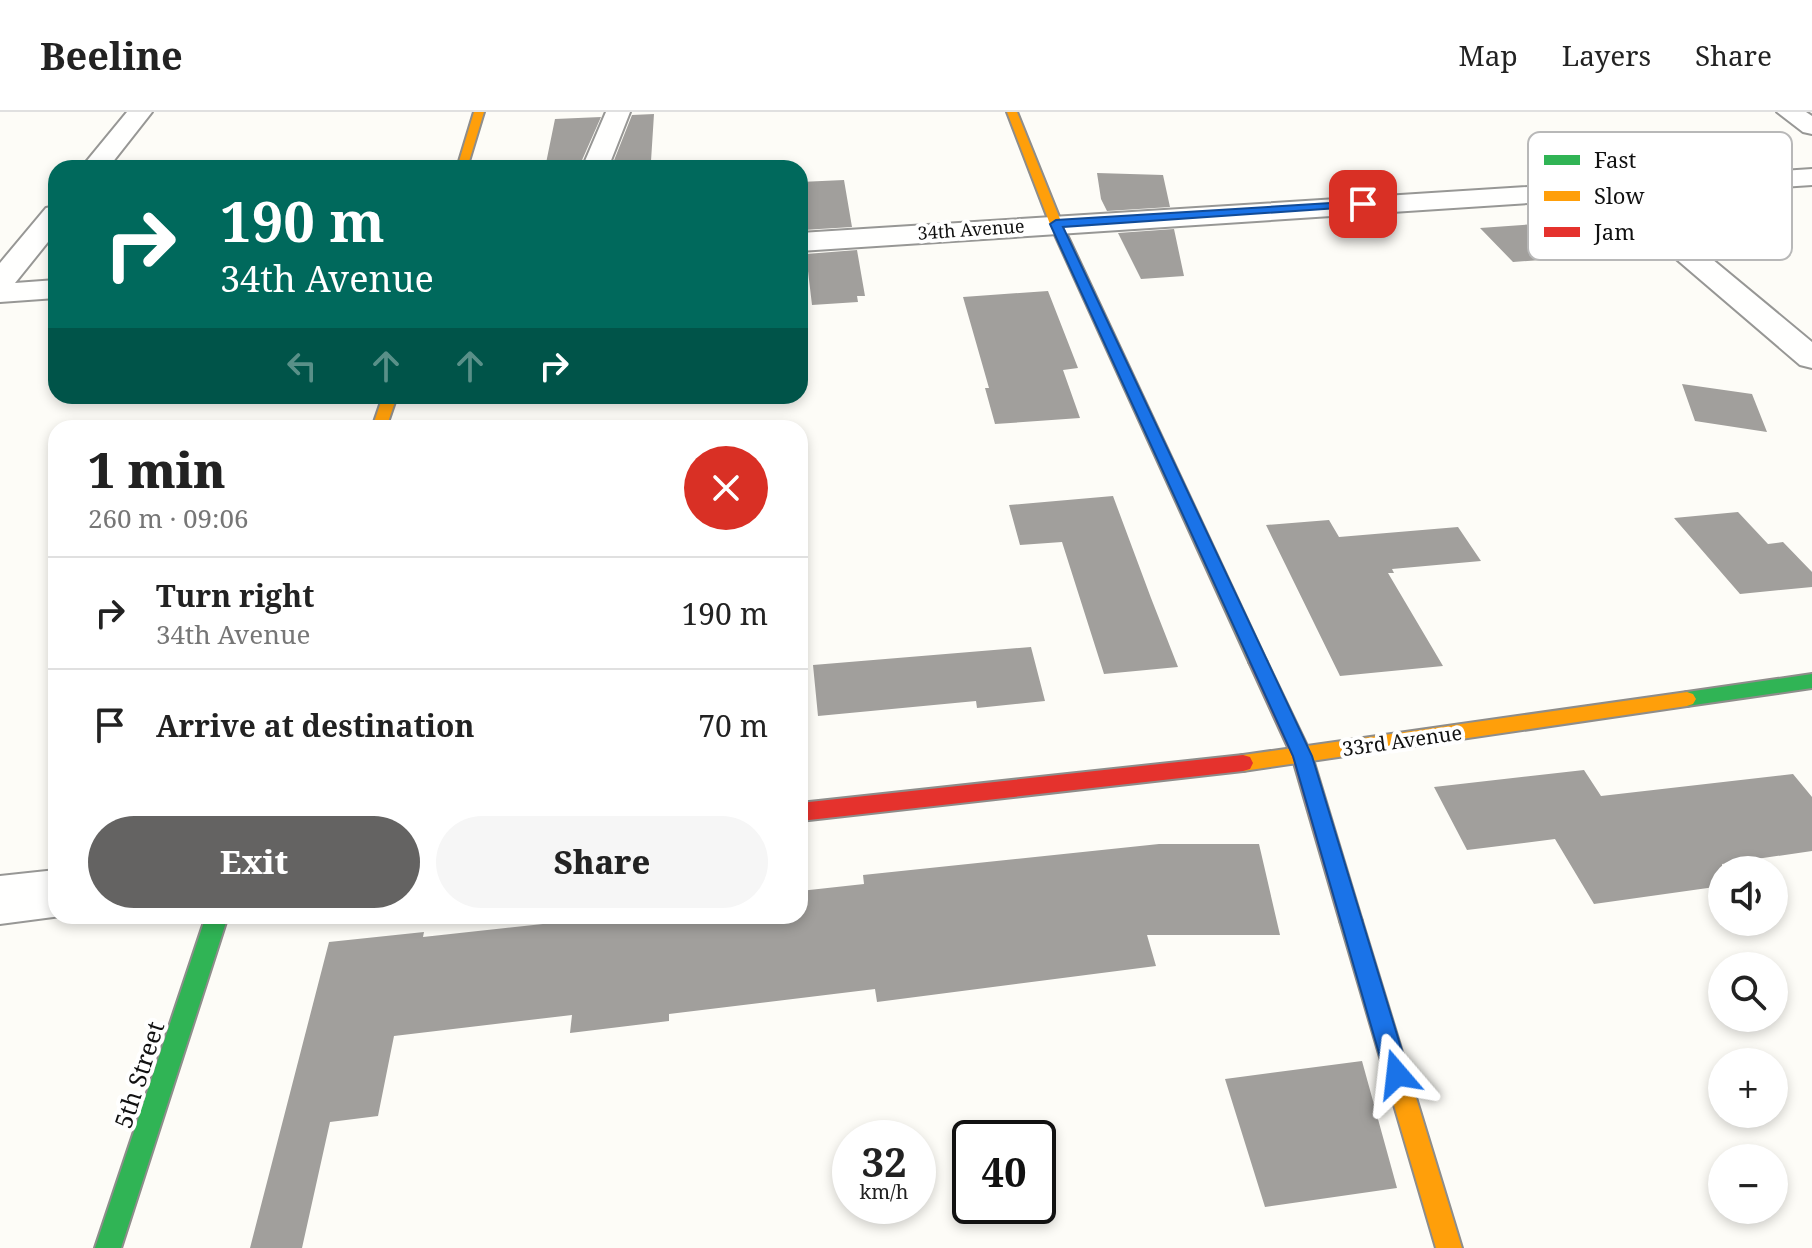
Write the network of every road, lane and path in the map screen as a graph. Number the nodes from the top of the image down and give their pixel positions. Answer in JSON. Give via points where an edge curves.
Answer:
{"nodes":[{"id":1,"x":140,"y":112,"type":"edge"},
{"id":2,"x":479,"y":112,"type":"edge"},
{"id":3,"x":618,"y":112,"type":"edge"},
{"id":4,"x":1012,"y":112,"type":"edge"},
{"id":5,"x":1789,"y":112,"type":"edge"},
{"id":6,"x":1812,"y":127,"type":"edge"},
{"id":7,"x":101,"y":160,"type":"edge"},
{"id":8,"x":464,"y":160,"type":"edge"},
{"id":9,"x":598,"y":160,"type":"edge"},
{"id":10,"x":1812,"y":177,"type":"edge"},
{"id":11,"x":1792,"y":178,"type":"edge"},
{"id":12,"x":1528,"y":193,"type":"edge"},
{"id":13,"x":48,"y":224,"type":"edge"},
{"id":14,"x":1056,"y":224,"type":"junction"},
{"id":15,"x":808,"y":241,"type":"edge"},
{"id":16,"x":1695,"y":260,"type":"edge"},
{"id":17,"x":0,"y":282,"type":"edge"},
{"id":18,"x":48,"y":290,"type":"edge"},
{"id":19,"x":0,"y":293,"type":"edge"},
{"id":20,"x":1812,"y":358,"type":"edge"},
{"id":21,"x":1812,"y":681,"type":"edge"},
{"id":22,"x":1302,"y":756,"type":"junction"},
{"id":23,"x":808,"y":811,"type":"edge"},
{"id":24,"x":48,"y":895,"type":"edge"},
{"id":25,"x":0,"y":900,"type":"edge"},
{"id":26,"x":214,"y":924,"type":"edge"},
{"id":27,"x":108,"y":1248,"type":"edge"},
{"id":28,"x":1449,"y":1248,"type":"edge"}],
"edges":[{"from":1,"to":7,"type":"street"},
{"from":2,"to":8,"type":"street"},
{"from":3,"to":9,"type":"street"},
{"from":4,"to":14,"type":"street"},
{"from":5,"to":6,"type":"street"},
{"from":10,"to":11,"type":"street","name":"34th Avenue"},
{"from":12,"to":14,"type":"street","name":"34th Avenue"},
{"from":13,"to":17,"type":"street"},
{"from":14,"to":15,"type":"street","name":"34th Avenue"},
{"from":14,"to":22,"type":"street"},
{"from":16,"to":20,"type":"street"},
{"from":18,"to":19,"type":"street"},
{"from":21,"to":22,"type":"street","name":"33rd Avenue"},
{"from":22,"to":23,"type":"street","name":"33rd Avenue"},
{"from":22,"to":28,"type":"street"},
{"from":24,"to":25,"type":"street"},
{"from":26,"to":27,"type":"street","name":"5th Street"}]}
